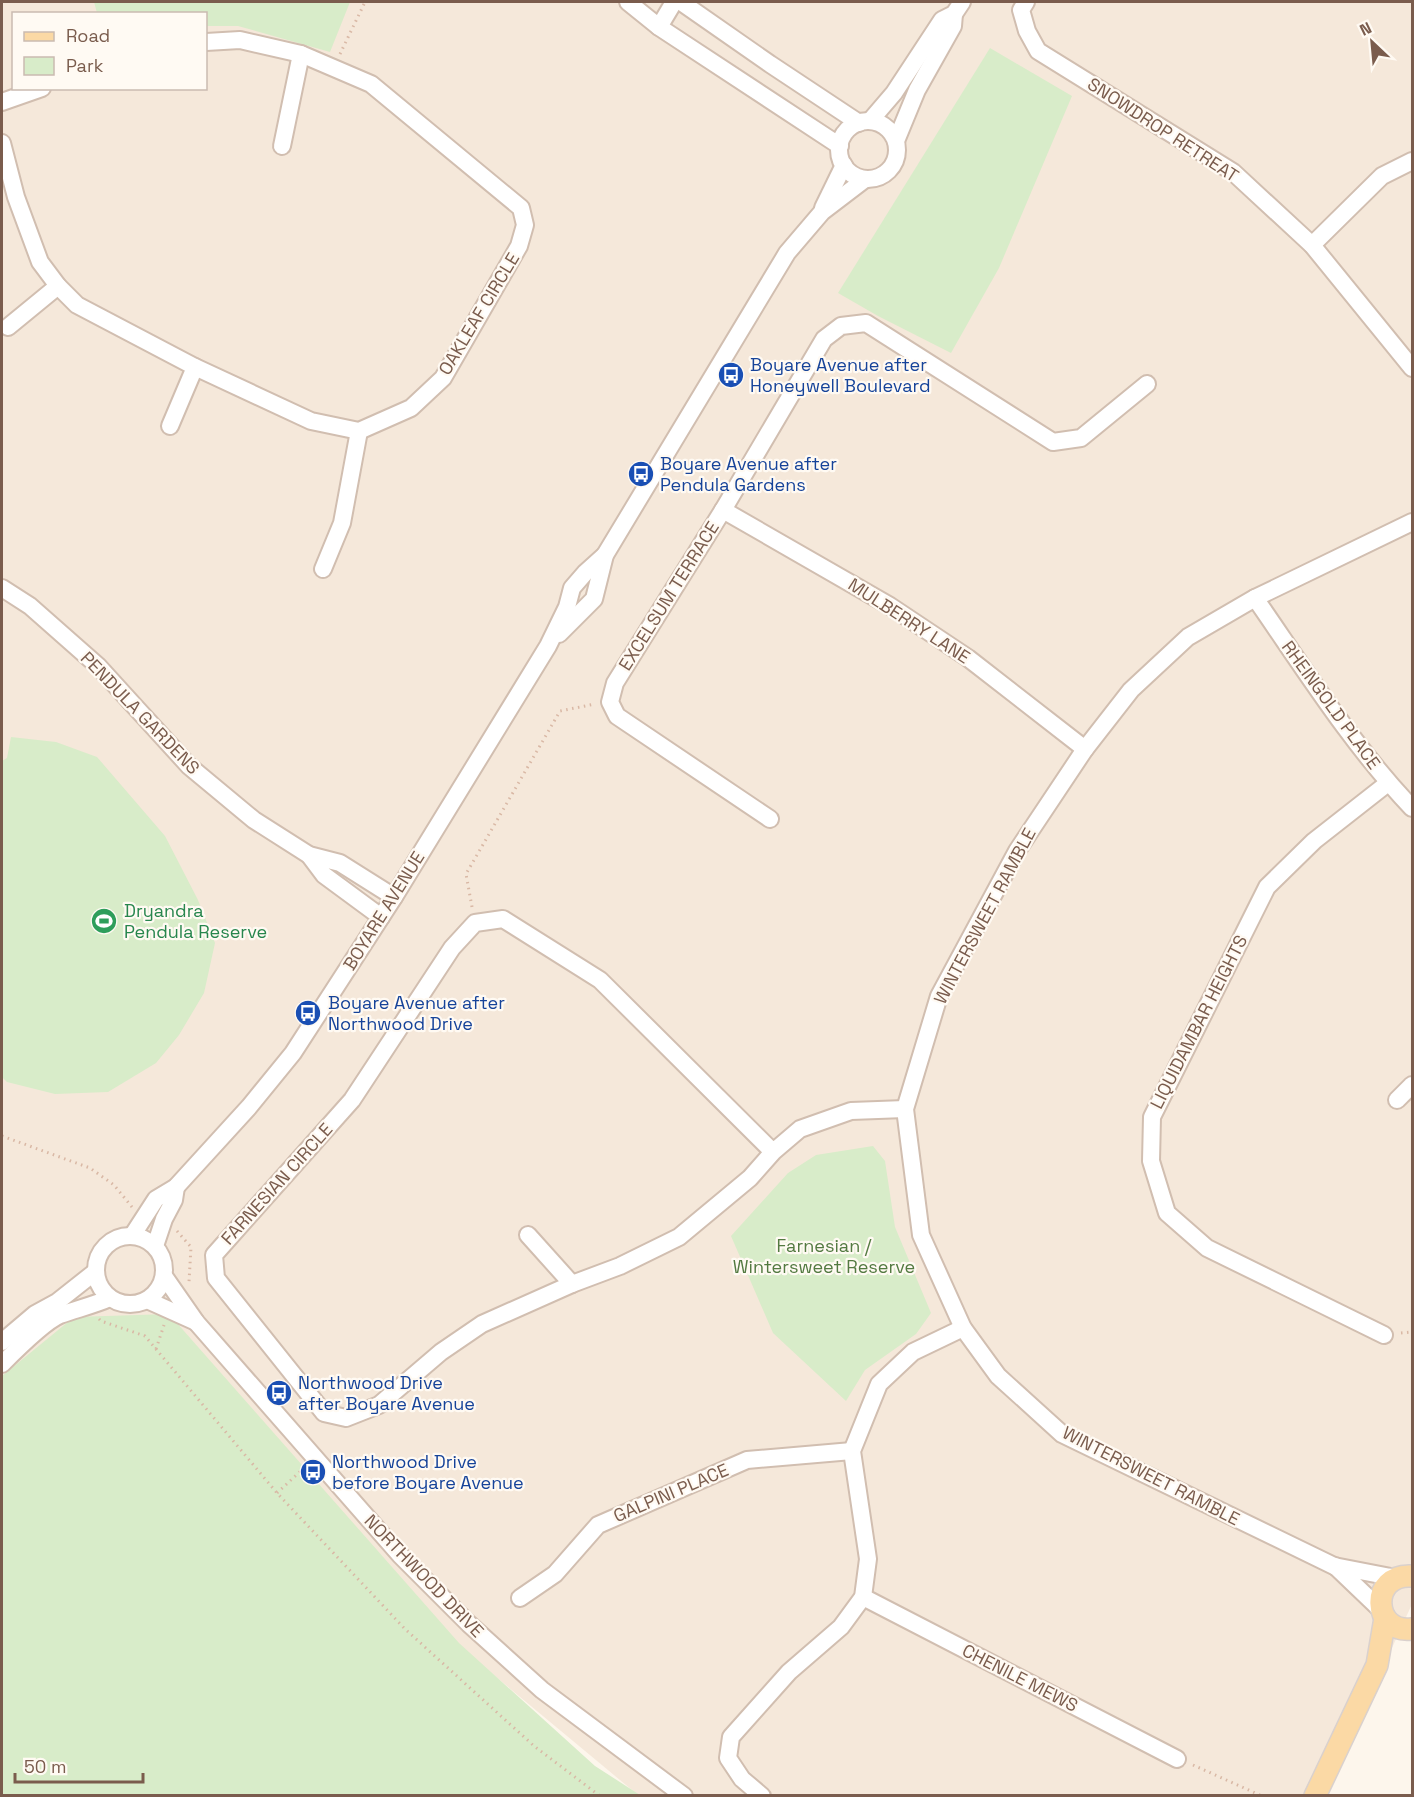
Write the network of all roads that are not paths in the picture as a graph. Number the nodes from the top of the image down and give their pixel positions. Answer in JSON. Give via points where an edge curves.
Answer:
{"nodes":[{"id":1,"x":628,"y":2,"type":"edge"},
{"id":2,"x":674,"y":2,"type":"edge"},
{"id":3,"x":681,"y":2,"type":"edge"},
{"id":4,"x":1026,"y":2,"type":"edge"},
{"id":5,"x":958,"y":8,"type":"edge"},
{"id":6,"x":659,"y":27,"type":"junction"},
{"id":7,"x":207,"y":42,"type":"edge"},
{"id":8,"x":301,"y":54,"type":"junction"},
{"id":9,"x":36,"y":90,"type":"edge"},
{"id":10,"x":2,"y":102,"type":"edge"},
{"id":11,"x":864,"y":122,"type":"junction"},
{"id":12,"x":896,"y":141,"type":"junction"},
{"id":13,"x":2,"y":143,"type":"edge"},
{"id":14,"x":282,"y":146,"type":"dead end"},
{"id":15,"x":840,"y":147,"type":"junction"},
{"id":16,"x":1413,"y":161,"type":"edge"},
{"id":17,"x":844,"y":165,"type":"junction"},
{"id":18,"x":864,"y":180,"type":"junction"},
{"id":19,"x":822,"y":212,"type":"junction"},
{"id":20,"x":1312,"y":245,"type":"junction"},
{"id":21,"x":58,"y":285,"type":"junction"},
{"id":22,"x":8,"y":327,"type":"dead end"},
{"id":23,"x":195,"y":366,"type":"junction"},
{"id":24,"x":1413,"y":368,"type":"edge"},
{"id":25,"x":1148,"y":384,"type":"dead end"},
{"id":26,"x":171,"y":426,"type":"dead end"},
{"id":27,"x":358,"y":431,"type":"junction"},
{"id":28,"x":723,"y":510,"type":"junction"},
{"id":29,"x":1413,"y":522,"type":"edge"},
{"id":30,"x":605,"y":555,"type":"junction"},
{"id":31,"x":323,"y":569,"type":"dead end"},
{"id":32,"x":2,"y":588,"type":"edge"},
{"id":33,"x":1255,"y":598,"type":"junction"},
{"id":34,"x":548,"y":646,"type":"junction"},
{"id":35,"x":1085,"y":749,"type":"junction"},
{"id":36,"x":1388,"y":783,"type":"junction"},
{"id":37,"x":1413,"y":808,"type":"edge"},
{"id":38,"x":770,"y":819,"type":"dead end"},
{"id":39,"x":309,"y":855,"type":"junction"},
{"id":40,"x":394,"y":897,"type":"junction"},
{"id":41,"x":381,"y":917,"type":"junction"},
{"id":42,"x":1413,"y":1085,"type":"edge"},
{"id":43,"x":1397,"y":1100,"type":"dead end"},
{"id":44,"x":905,"y":1109,"type":"junction"},
{"id":45,"x":773,"y":1152,"type":"junction"},
{"id":46,"x":176,"y":1187,"type":"junction"},
{"id":47,"x":528,"y":1235,"type":"dead end"},
{"id":48,"x":132,"y":1236,"type":"junction"},
{"id":49,"x":155,"y":1246,"type":"junction"},
{"id":50,"x":95,"y":1272,"type":"junction"},
{"id":51,"x":164,"y":1276,"type":"junction"},
{"id":52,"x":572,"y":1284,"type":"junction"},
{"id":53,"x":110,"y":1298,"type":"junction"},
{"id":54,"x":147,"y":1300,"type":"junction"},
{"id":55,"x":196,"y":1322,"type":"junction"},
{"id":56,"x":963,"y":1328,"type":"junction"},
{"id":57,"x":1384,"y":1335,"type":"dead end"},
{"id":58,"x":2,"y":1342,"type":"edge"},
{"id":59,"x":2,"y":1364,"type":"edge"},
{"id":60,"x":852,"y":1451,"type":"junction"},
{"id":61,"x":1334,"y":1566,"type":"junction"},
{"id":62,"x":1406,"y":1574,"type":"edge"},
{"id":63,"x":863,"y":1597,"type":"junction"},
{"id":64,"x":520,"y":1598,"type":"dead end"},
{"id":65,"x":1383,"y":1614,"type":"junction"},
{"id":66,"x":1411,"y":1629,"type":"edge"},
{"id":67,"x":1377,"y":1665,"type":"junction"},
{"id":68,"x":1177,"y":1759,"type":"road end"},
{"id":69,"x":684,"y":1796,"type":"edge"},
{"id":70,"x":762,"y":1796,"type":"edge"},
{"id":71,"x":1315,"y":1796,"type":"edge"}],
"edges":[{"from":1,"to":6,"type":"street"},
{"from":2,"to":6,"type":"street"},
{"from":3,"to":11,"type":"street","via":[[770,64]]},
{"from":4,"to":20,"type":"street","name":"SNOWDROP RETREAT","via":[[1021,10],[1038,51],[1233,172]]},
{"from":5,"to":11,"type":"street","via":[[942,20],[894,93]]},
{"from":5,"to":12,"type":"street","via":[[954,26],[917,90]]},
{"from":6,"to":15,"type":"street"},
{"from":7,"to":8,"type":"street","name":"OAKLEAF CIRCLE","via":[[240,40]]},
{"from":8,"to":14,"type":"street"},
{"from":8,"to":27,"type":"street","name":"OAKLEAF CIRCLE","via":[[371,84],[521,208],[525,225],[519,246],[443,378],[411,408]]},
{"from":9,"to":10,"type":"street"},
{"from":11,"to":12,"type":"street","via":[[882,125]]},
{"from":11,"to":15,"type":"street","via":[[852,126]]},
{"from":12,"to":18,"type":"street","via":[[895,162],[889,170]]},
{"from":13,"to":21,"type":"street","via":[[16,197],[40,262]]},
{"from":15,"to":17,"type":"street"},
{"from":16,"to":20,"type":"street","via":[[1382,176]]},
{"from":17,"to":18,"type":"street","via":[[852,175]]},
{"from":17,"to":19,"type":"street","name":"BOYARE AVENUE"},
{"from":18,"to":19,"type":"street","name":"BOYARE AVENUE"},
{"from":19,"to":30,"type":"street","name":"BOYARE AVENUE","via":[[787,253]]},
{"from":20,"to":24,"type":"street","name":"SNOWDROP RETREAT"},
{"from":21,"to":22,"type":"street"},
{"from":21,"to":23,"type":"street","via":[[77,305]]},
{"from":23,"to":26,"type":"street"},
{"from":23,"to":27,"type":"street","via":[[311,421]]},
{"from":25,"to":28,"type":"street","name":"EXCELSUM TERRACE","via":[[1081,438],[1053,442],[866,323],[841,326],[824,339]]},
{"from":27,"to":31,"type":"street","via":[[342,524]]},
{"from":28,"to":35,"type":"street","name":"MULBERRY LANE","via":[[890,606],[968,658]]},
{"from":28,"to":38,"type":"street","name":"EXCELSUM TERRACE","via":[[615,683],[610,702],[617,716]]},
{"from":29,"to":33,"type":"street","name":"WINTERSWEET RAMBLE"},
{"from":30,"to":34,"type":"street","name":"BOYARE AVENUE","via":[[572,588]]},
{"from":30,"to":34,"type":"street","name":"BOYARE AVENUE","via":[[594,599]]},
{"from":32,"to":39,"type":"street","name":"PENDULA GARDENS","via":[[30,606],[98,666],[189,766],[254,820]]},
{"from":33,"to":35,"type":"street","name":"WINTERSWEET RAMBLE","via":[[1188,637],[1131,690]]},
{"from":33,"to":36,"type":"street","name":"RHEINGOLD PLACE","via":[[1338,719]]},
{"from":34,"to":40,"type":"street","name":"BOYARE AVENUE"},
{"from":35,"to":44,"type":"street","name":"WINTERSWEET RAMBLE","via":[[1017,850],[939,996]]},
{"from":36,"to":37,"type":"street","name":"RHEINGOLD PLACE"},
{"from":36,"to":57,"type":"street","name":"LIQUIDAMBAR HEIGHTS","via":[[1314,841],[1267,887],[1152,1117],[1151,1161],[1167,1213],[1208,1248]]},
{"from":39,"to":40,"type":"street","name":"PENDULA GARDENS","via":[[340,863]]},
{"from":39,"to":41,"type":"street","name":"PENDULA GARDENS","via":[[324,875]]},
{"from":40,"to":41,"type":"street","name":"BOYARE AVENUE"},
{"from":41,"to":46,"type":"street","name":"BOYARE AVENUE","via":[[293,1053]]},
{"from":42,"to":43,"type":"street"},
{"from":44,"to":45,"type":"street","name":"FARNESIAN CIRCLE","via":[[850,1111],[800,1129]]},
{"from":44,"to":56,"type":"street","name":"WINTERSWEET RAMBLE","via":[[921,1235]]},
{"from":45,"to":52,"type":"street","name":"FARNESIAN CIRCLE","via":[[750,1178],[679,1237]]},
{"from":45,"to":52,"type":"street","name":"FARNESIAN CIRCLE","via":[[600,980],[503,919],[475,924],[452,948],[352,1100],[214,1255],[216,1278],[324,1413],[346,1418],[379,1405],[441,1352],[482,1324]]},
{"from":46,"to":48,"type":"street","name":"BOYARE AVENUE","via":[[156,1199]]},
{"from":46,"to":49,"type":"street","name":"BOYARE AVENUE"},
{"from":47,"to":52,"type":"street"},
{"from":48,"to":49,"type":"street"},
{"from":48,"to":50,"type":"street","via":[[115,1239],[108,1245]]},
{"from":49,"to":51,"type":"street","via":[[165,1265]]},
{"from":50,"to":53,"type":"street","via":[[99,1285]]},
{"from":50,"to":58,"type":"street"},
{"from":51,"to":54,"type":"street","via":[[155,1294]]},
{"from":51,"to":55,"type":"street","name":"NORTHWOOD DRIVE"},
{"from":53,"to":54,"type":"street","via":[[128,1304]]},
{"from":53,"to":59,"type":"street","via":[[58,1316]]},
{"from":54,"to":55,"type":"street","name":"NORTHWOOD DRIVE"},
{"from":55,"to":69,"type":"street","name":"NORTHWOOD DRIVE","via":[[400,1555],[468,1624],[542,1690]]},
{"from":56,"to":60,"type":"street","via":[[914,1352],[879,1384]]},
{"from":56,"to":61,"type":"street","name":"WINTERSWEET RAMBLE","via":[[998,1376],[1062,1434]]},
{"from":60,"to":63,"type":"street","via":[[868,1559]]},
{"from":60,"to":64,"type":"street","name":"GALPINI PLACE","via":[[747,1460],[598,1525],[555,1574]]},
{"from":61,"to":62,"type":"street","name":"WINTERSWEET RAMBLE"},
{"from":61,"to":65,"type":"street","name":"WINTERSWEET RAMBLE"},
{"from":62,"to":65,"type":"main road","via":[[1383,1591]]},
{"from":63,"to":68,"type":"street","name":"CHENILE MEWS"},
{"from":63,"to":70,"type":"street","via":[[841,1627],[789,1672],[731,1737],[728,1758],[741,1779]]},
{"from":65,"to":66,"type":"main road","via":[[1392,1625]]},
{"from":65,"to":67,"type":"main road"},
{"from":66,"to":67,"type":"main road"},
{"from":67,"to":71,"type":"main road"}]}
